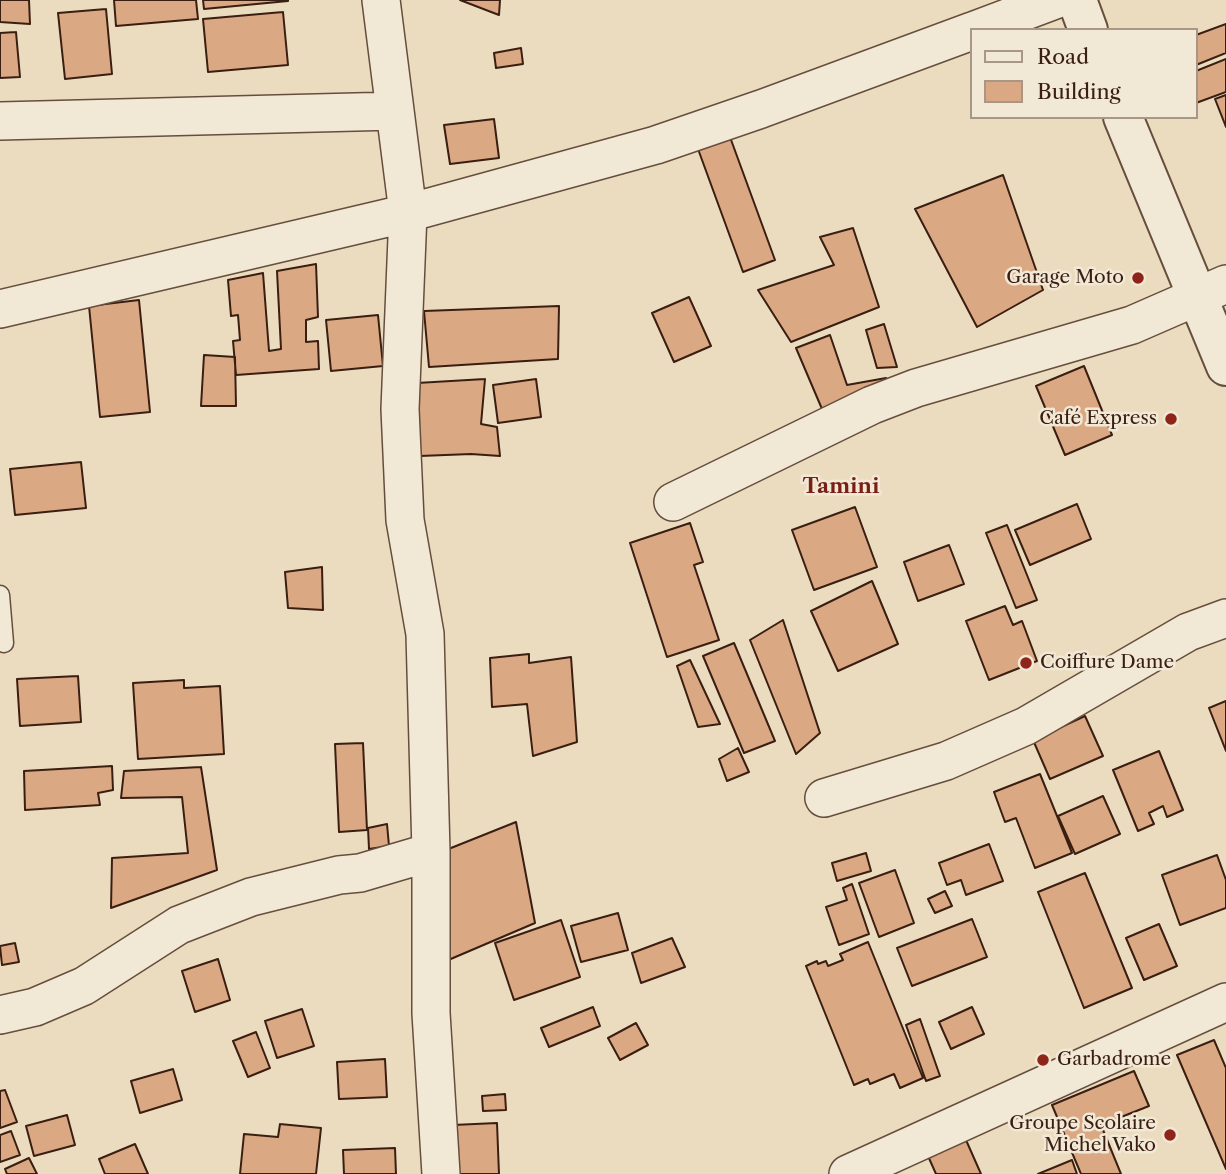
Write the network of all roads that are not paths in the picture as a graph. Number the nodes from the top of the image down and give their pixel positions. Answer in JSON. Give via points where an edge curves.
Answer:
{"nodes":[{"id":1,"x":381,"y":0,"type":"edge"},
{"id":2,"x":1055,"y":0,"type":"edge"},
{"id":3,"x":1077,"y":0,"type":"edge"},
{"id":4,"x":979,"y":28,"type":"edge"},
{"id":5,"x":1087,"y":28,"type":"edge"},
{"id":6,"x":970,"y":31,"type":"edge"},
{"id":7,"x":395,"y":111,"type":"junction"},
{"id":8,"x":1124,"y":119,"type":"edge"},
{"id":9,"x":0,"y":121,"type":"edge"},
{"id":10,"x":408,"y":213,"type":"junction"},
{"id":11,"x":1212,"y":290,"type":"edge"},
{"id":12,"x":0,"y":309,"type":"edge"},
{"id":13,"x":1226,"y":366,"type":"edge"},
{"id":14,"x":673,"y":502,"type":"dead end"},
{"id":15,"x":0,"y":595,"type":"edge"},
{"id":16,"x":1226,"y":618,"type":"edge"},
{"id":17,"x":4,"y":643,"type":"dead end"},
{"id":18,"x":824,"y":798,"type":"dead end"},
{"id":19,"x":431,"y":852,"type":"junction"},
{"id":20,"x":1226,"y":1002,"type":"edge"},
{"id":21,"x":0,"y":1015,"type":"edge"},
{"id":22,"x":852,"y":1173,"type":"edge"},
{"id":23,"x":441,"y":1174,"type":"edge"}],
"edges":[{"from":1,"to":7,"type":"street"},
{"from":2,"to":4,"type":"street"},
{"from":3,"to":5,"type":"street"},
{"from":6,"to":10,"type":"street","via":[[656,145]]},
{"from":7,"to":9,"type":"street"},
{"from":7,"to":10,"type":"street"},
{"from":8,"to":11,"type":"street"},
{"from":10,"to":12,"type":"street"},
{"from":10,"to":19,"type":"street","via":[[400,409],[405,520],[425,634]]},
{"from":11,"to":13,"type":"street"},
{"from":11,"to":14,"type":"street","via":[[1132,325],[872,405]]},
{"from":15,"to":17,"type":"lane"},
{"from":16,"to":18,"type":"street","via":[[1188,632],[1015,731],[946,761]]},
{"from":19,"to":21,"type":"street","via":[[251,897],[179,925],[84,986],[35,1007]]},
{"from":19,"to":23,"type":"street","via":[[431,1013]]},
{"from":20,"to":22,"type":"street"}]}
